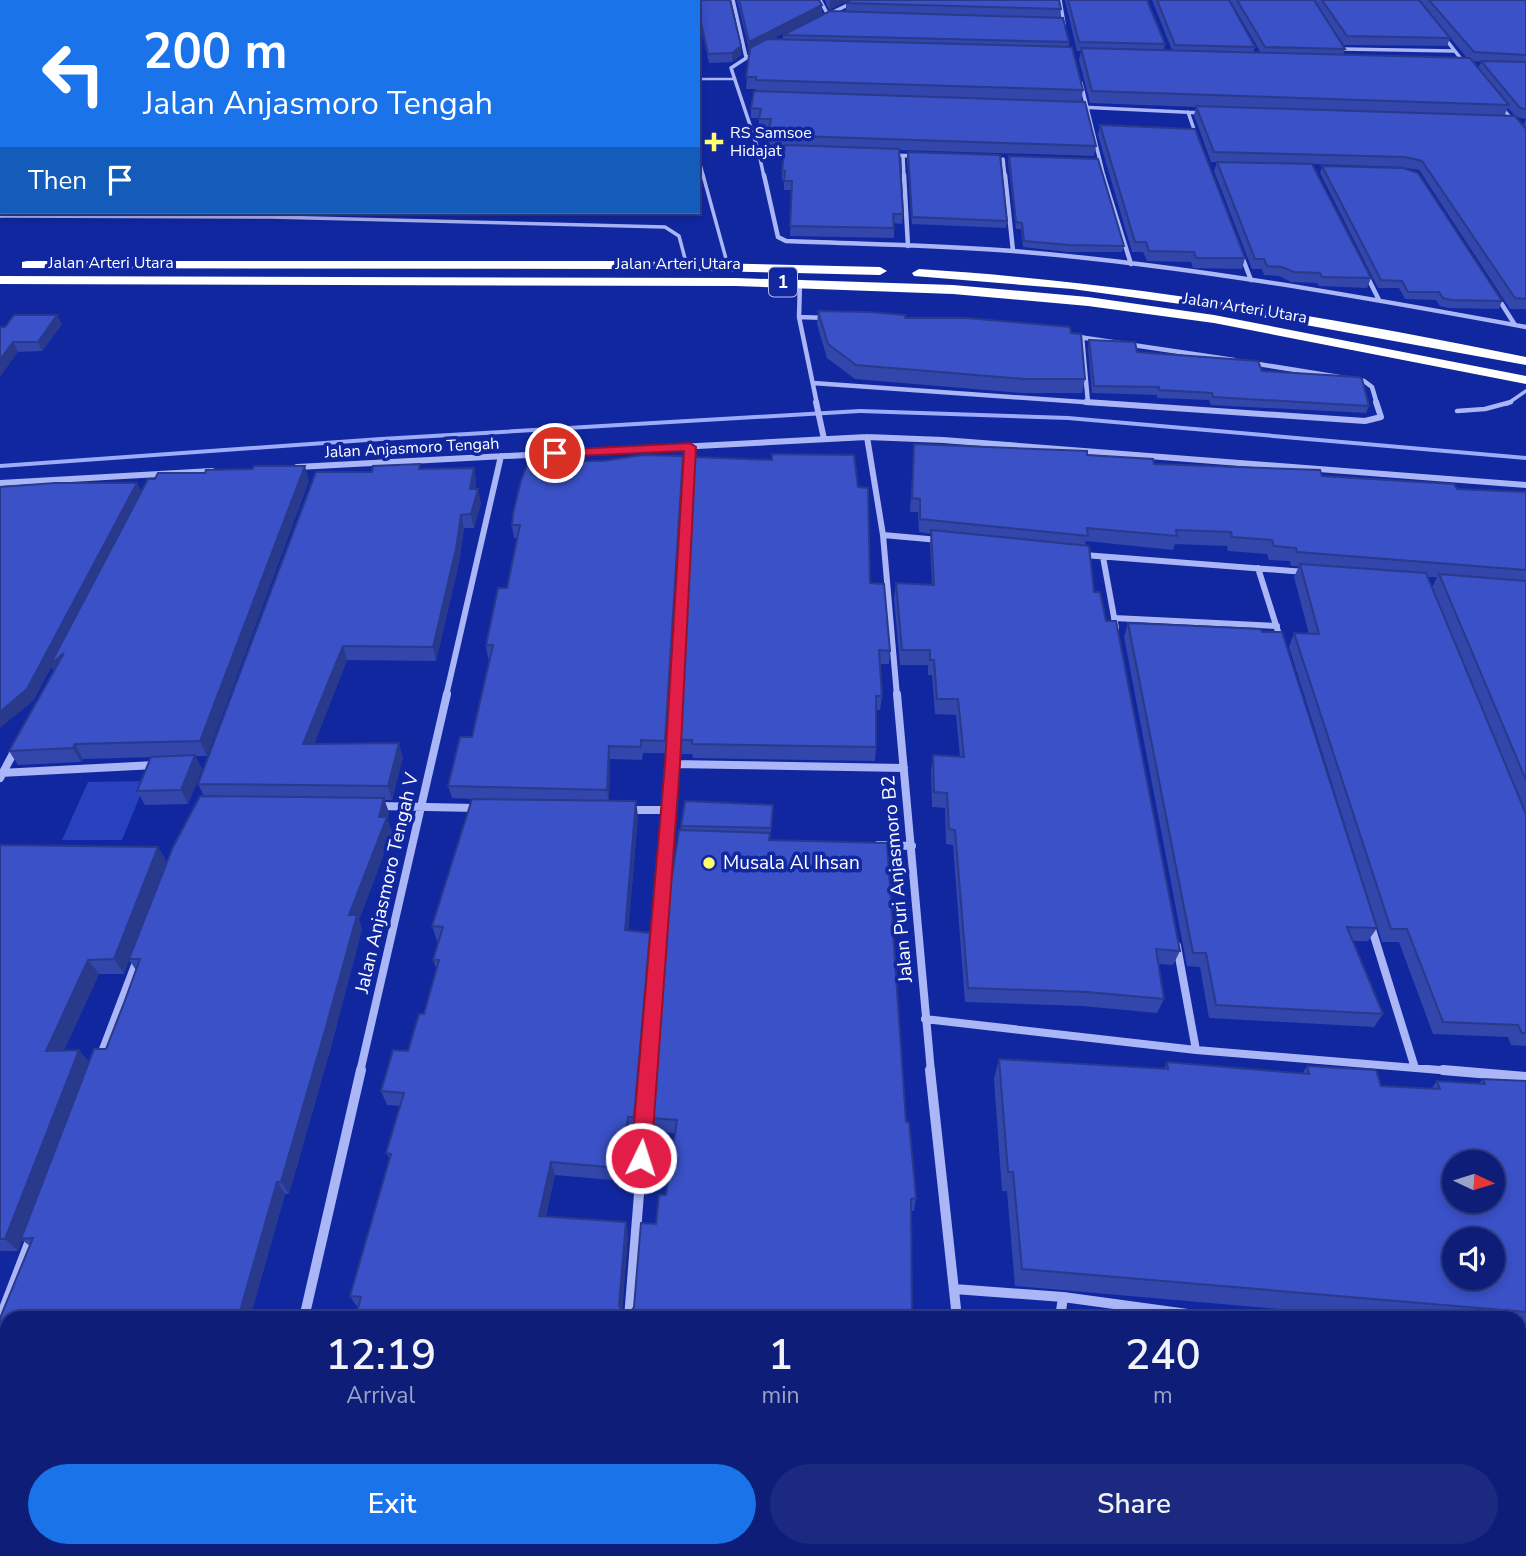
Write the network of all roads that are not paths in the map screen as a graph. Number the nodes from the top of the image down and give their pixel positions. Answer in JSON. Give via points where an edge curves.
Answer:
{"nodes":[{"id":1,"x":733,"y":0,"type":"edge"},
{"id":2,"x":820,"y":0,"type":"edge"},
{"id":3,"x":858,"y":0,"type":"edge"},
{"id":4,"x":1060,"y":0,"type":"edge"},
{"id":5,"x":827,"y":15,"type":"junction"},
{"id":6,"x":840,"y":15,"type":"edge"},
{"id":7,"x":1066,"y":33,"type":"edge"},
{"id":8,"x":1442,"y":34,"type":"edge"},
{"id":9,"x":1337,"y":39,"type":"edge"},
{"id":10,"x":1343,"y":49,"type":"junction"},
{"id":11,"x":1454,"y":51,"type":"junction"},
{"id":12,"x":757,"y":52,"type":"edge"},
{"id":13,"x":1346,"y":56,"type":"edge"},
{"id":14,"x":746,"y":57,"type":"junction"},
{"id":15,"x":1456,"y":64,"type":"edge"},
{"id":16,"x":1079,"y":77,"type":"edge"},
{"id":17,"x":700,"y":79,"type":"edge"},
{"id":18,"x":734,"y":79,"type":"junction"},
{"id":19,"x":740,"y":96,"type":"junction"},
{"id":20,"x":753,"y":96,"type":"edge"},
{"id":21,"x":1498,"y":103,"type":"edge"},
{"id":22,"x":1074,"y":107,"type":"edge"},
{"id":23,"x":1088,"y":108,"type":"junction"},
{"id":24,"x":1188,"y":112,"type":"junction"},
{"id":25,"x":1216,"y":113,"type":"edge"},
{"id":26,"x":1507,"y":121,"type":"edge"},
{"id":27,"x":1514,"y":122,"type":"junction"},
{"id":28,"x":1526,"y":122,"type":"edge"},
{"id":29,"x":1093,"y":131,"type":"junction"},
{"id":30,"x":1106,"y":131,"type":"edge"},
{"id":31,"x":1183,"y":134,"type":"edge"},
{"id":32,"x":1196,"y":134,"type":"junction"},
{"id":33,"x":1526,"y":137,"type":"edge"},
{"id":34,"x":1200,"y":145,"type":"edge"},
{"id":35,"x":758,"y":149,"type":"junction"},
{"id":36,"x":797,"y":151,"type":"edge"},
{"id":37,"x":877,"y":154,"type":"edge"},
{"id":38,"x":903,"y":156,"type":"junction"},
{"id":39,"x":928,"y":156,"type":"edge"},
{"id":40,"x":990,"y":158,"type":"edge"},
{"id":41,"x":1003,"y":159,"type":"junction"},
{"id":42,"x":1017,"y":159,"type":"edge"},
{"id":43,"x":700,"y":162,"type":"edge"},
{"id":44,"x":269,"y":214,"type":"edge"},
{"id":45,"x":0,"y":216,"type":"edge"},
{"id":46,"x":23,"y":216,"type":"joint"},
{"id":47,"x":96,"y":216,"type":"joint"},
{"id":48,"x":271,"y":217,"type":"junction"},
{"id":49,"x":1237,"y":242,"type":"edge"},
{"id":50,"x":908,"y":246,"type":"junction"},
{"id":51,"x":1013,"y":251,"type":"junction"},
{"id":52,"x":1130,"y":264,"type":"junction"},
{"id":53,"x":1361,"y":264,"type":"edge"},
{"id":54,"x":13,"y":265,"type":"dead end"},
{"id":55,"x":687,"y":266,"type":"junction"},
{"id":56,"x":728,"y":266,"type":"junction"},
{"id":57,"x":0,"y":280,"type":"edge"},
{"id":58,"x":1251,"y":280,"type":"junction"},
{"id":59,"x":800,"y":282,"type":"junction"},
{"id":60,"x":1494,"y":291,"type":"edge"},
{"id":61,"x":1379,"y":300,"type":"junction"},
{"id":62,"x":799,"y":317,"type":"junction"},
{"id":63,"x":839,"y":319,"type":"edge"},
{"id":64,"x":1515,"y":325,"type":"junction"},
{"id":65,"x":1526,"y":327,"type":"edge"},
{"id":66,"x":1069,"y":335,"type":"edge"},
{"id":67,"x":1082,"y":337,"type":"junction"},
{"id":68,"x":1526,"y":361,"type":"edge"},
{"id":69,"x":1526,"y":380,"type":"edge"},
{"id":70,"x":813,"y":383,"type":"junction"},
{"id":71,"x":1526,"y":391,"type":"edge"},
{"id":72,"x":1088,"y":403,"type":"junction"},
{"id":73,"x":1457,"y":411,"type":"dead end"},
{"id":74,"x":867,"y":437,"type":"junction"},
{"id":75,"x":824,"y":439,"type":"junction"},
{"id":76,"x":690,"y":447,"type":"junction"},
{"id":77,"x":501,"y":456,"type":"junction"},
{"id":78,"x":294,"y":467,"type":"edge"},
{"id":79,"x":226,"y":471,"type":"edge"},
{"id":80,"x":158,"y":474,"type":"junction"},
{"id":81,"x":0,"y":483,"type":"edge"},
{"id":82,"x":154,"y":483,"type":"edge"},
{"id":83,"x":1518,"y":485,"type":"junction"},
{"id":84,"x":1526,"y":485,"type":"edge"},
{"id":85,"x":1522,"y":493,"type":"edge"},
{"id":86,"x":883,"y":535,"type":"junction"},
{"id":87,"x":952,"y":542,"type":"edge"},
{"id":88,"x":1075,"y":554,"type":"edge"},
{"id":89,"x":1103,"y":557,"type":"junction"},
{"id":90,"x":1258,"y":568,"type":"junction"},
{"id":91,"x":1313,"y":572,"type":"edge"},
{"id":92,"x":1114,"y":618,"type":"junction"},
{"id":93,"x":1277,"y":626,"type":"junction"},
{"id":94,"x":1117,"y":632,"type":"edge"},
{"id":95,"x":1285,"y":652,"type":"edge"},
{"id":96,"x":22,"y":736,"type":"edge"},
{"id":97,"x":673,"y":764,"type":"junction"},
{"id":98,"x":170,"y":765,"type":"edge"},
{"id":99,"x":904,"y":768,"type":"junction"},
{"id":100,"x":1,"y":775,"type":"edge"},
{"id":101,"x":365,"y":806,"type":"edge"},
{"id":102,"x":421,"y":807,"type":"junction"},
{"id":103,"x":489,"y":808,"type":"edge"},
{"id":104,"x":613,"y":809,"type":"edge"},
{"id":105,"x":668,"y":810,"type":"junction"},
{"id":106,"x":666,"y":839,"type":"junction"},
{"id":107,"x":679,"y":839,"type":"edge"},
{"id":108,"x":870,"y":844,"type":"edge"},
{"id":109,"x":912,"y":846,"type":"junction"},
{"id":110,"x":1366,"y":912,"type":"edge"},
{"id":111,"x":1176,"y":942,"type":"edge"},
{"id":112,"x":139,"y":956,"type":"edge"},
{"id":113,"x":925,"y":1019,"type":"junction"},
{"id":114,"x":1196,"y":1050,"type":"junction"},
{"id":115,"x":1415,"y":1068,"type":"junction"},
{"id":116,"x":94,"y":1073,"type":"edge"},
{"id":117,"x":1526,"y":1076,"type":"edge"},
{"id":118,"x":35,"y":1228,"type":"edge"},
{"id":119,"x":954,"y":1289,"type":"junction"},
{"id":120,"x":1063,"y":1297,"type":"junction"},
{"id":121,"x":3,"y":1311,"type":"edge"},
{"id":122,"x":306,"y":1311,"type":"edge"},
{"id":123,"x":630,"y":1311,"type":"edge"},
{"id":124,"x":956,"y":1311,"type":"edge"},
{"id":125,"x":1061,"y":1311,"type":"edge"},
{"id":126,"x":1166,"y":1311,"type":"edge"}],
"edges":[{"from":1,"to":14,"type":"street"},
{"from":2,"to":5,"type":"street"},
{"from":3,"to":5,"type":"street"},
{"from":4,"to":7,"type":"street"},
{"from":5,"to":6,"type":"street"},
{"from":8,"to":11,"type":"street"},
{"from":9,"to":10,"type":"street"},
{"from":10,"to":11,"type":"street"},
{"from":10,"to":13,"type":"street"},
{"from":11,"to":15,"type":"street","via":[[1465,65]]},
{"from":12,"to":14,"type":"street"},
{"from":14,"to":18,"type":"street","via":[[731,68]]},
{"from":16,"to":23,"type":"street"},
{"from":17,"to":18,"type":"lane"},
{"from":18,"to":19,"type":"street"},
{"from":19,"to":20,"type":"street"},
{"from":19,"to":35,"type":"street"},
{"from":21,"to":27,"type":"street"},
{"from":22,"to":23,"type":"street"},
{"from":23,"to":24,"type":"street"},
{"from":23,"to":29,"type":"street"},
{"from":24,"to":25,"type":"street"},
{"from":24,"to":32,"type":"street"},
{"from":26,"to":27,"type":"street"},
{"from":27,"to":28,"type":"street"},
{"from":27,"to":33,"type":"street"},
{"from":29,"to":30,"type":"street"},
{"from":29,"to":52,"type":"street"},
{"from":31,"to":32,"type":"street"},
{"from":32,"to":34,"type":"street"},
{"from":35,"to":36,"type":"street"},
{"from":35,"to":50,"type":"street","via":[[778,237],[794,242]]},
{"from":37,"to":38,"type":"street"},
{"from":38,"to":39,"type":"street"},
{"from":38,"to":50,"type":"street"},
{"from":40,"to":41,"type":"street"},
{"from":41,"to":42,"type":"street"},
{"from":41,"to":51,"type":"street"},
{"from":43,"to":56,"type":"lane"},
{"from":44,"to":48,"type":"lane"},
{"from":45,"to":46,"type":"lane"},
{"from":46,"to":47,"type":"lane"},
{"from":47,"to":48,"type":"lane"},
{"from":48,"to":55,"type":"lane","via":[[665,226],[679,236]]},
{"from":49,"to":58,"type":"street"},
{"from":50,"to":51,"type":"street"},
{"from":51,"to":52,"type":"street"},
{"from":52,"to":58,"type":"street"},
{"from":53,"to":61,"type":"street"},
{"from":54,"to":55,"type":"highway","name":"Jalan Arteri Utara","number":"1"},
{"from":55,"to":56,"type":"highway","name":"Jalan Arteri Utara","number":"1"},
{"from":56,"to":68,"type":"highway","name":"Jalan Arteri Utara","number":"1","via":[[895,271],[1063,284],[1214,302]]},
{"from":57,"to":59,"type":"highway","name":"Jalan Arteri Utara","number":"1"},
{"from":58,"to":61,"type":"street"},
{"from":59,"to":62,"type":"street"},
{"from":59,"to":69,"type":"highway","name":"Jalan Arteri Utara","number":"1","via":[[952,289],[1092,304],[1331,340]]},
{"from":60,"to":64,"type":"street"},
{"from":61,"to":64,"type":"street"},
{"from":62,"to":63,"type":"street"},
{"from":62,"to":70,"type":"street"},
{"from":64,"to":65,"type":"street"},
{"from":66,"to":67,"type":"street"},
{"from":67,"to":72,"type":"street"},
{"from":67,"to":72,"type":"street","via":[[1352,378],[1372,387],[1381,417],[1365,421]]},
{"from":70,"to":72,"type":"street"},
{"from":70,"to":75,"type":"street"},
{"from":71,"to":73,"type":"lane","via":[[1492,410]]},
{"from":74,"to":75,"type":"street","name":"Jalan Anjasmoro Tengah"},
{"from":74,"to":83,"type":"street","name":"Jalan Anjasmoro Tengah"},
{"from":74,"to":86,"type":"street","name":"Jalan Puri Anjasmoro B2"},
{"from":75,"to":76,"type":"street","name":"Jalan Anjasmoro Tengah"},
{"from":76,"to":77,"type":"street","name":"Jalan Anjasmoro Tengah"},
{"from":76,"to":97,"type":"street"},
{"from":77,"to":78,"type":"street","name":"Jalan Anjasmoro Tengah","via":[[319,470]]},
{"from":77,"to":102,"type":"street","name":"Jalan Anjasmoro Tengah V"},
{"from":79,"to":80,"type":"street"},
{"from":80,"to":81,"type":"street"},
{"from":80,"to":82,"type":"street"},
{"from":83,"to":84,"type":"street","name":"Jalan Anjasmoro Tengah"},
{"from":83,"to":85,"type":"street"},
{"from":86,"to":87,"type":"street"},
{"from":86,"to":99,"type":"street","name":"Jalan Puri Anjasmoro B2"},
{"from":88,"to":89,"type":"street"},
{"from":89,"to":90,"type":"street"},
{"from":89,"to":92,"type":"street"},
{"from":90,"to":91,"type":"street"},
{"from":90,"to":93,"type":"street"},
{"from":92,"to":93,"type":"street"},
{"from":92,"to":94,"type":"street"},
{"from":93,"to":95,"type":"street"},
{"from":96,"to":100,"type":"street"},
{"from":97,"to":99,"type":"street"},
{"from":97,"to":105,"type":"street"},
{"from":98,"to":100,"type":"street"},
{"from":99,"to":109,"type":"street","name":"Jalan Puri Anjasmoro B2"},
{"from":101,"to":102,"type":"street"},
{"from":102,"to":103,"type":"street"},
{"from":102,"to":122,"type":"street","name":"Jalan Anjasmoro Tengah V"},
{"from":104,"to":105,"type":"street"},
{"from":105,"to":106,"type":"street"},
{"from":106,"to":107,"type":"street"},
{"from":106,"to":123,"type":"street"},
{"from":108,"to":109,"type":"street"},
{"from":109,"to":113,"type":"street","name":"Jalan Puri Anjasmoro B2"},
{"from":110,"to":115,"type":"street"},
{"from":111,"to":114,"type":"street"},
{"from":112,"to":116,"type":"street"},
{"from":113,"to":114,"type":"street"},
{"from":113,"to":119,"type":"street","name":"Jalan Puri Anjasmoro B2"},
{"from":114,"to":115,"type":"street"},
{"from":115,"to":117,"type":"street"},
{"from":118,"to":121,"type":"street"},
{"from":119,"to":120,"type":"street"},
{"from":119,"to":124,"type":"street","name":"Jalan Puri Anjasmoro B2"},
{"from":120,"to":125,"type":"street"},
{"from":120,"to":126,"type":"street"}]}
